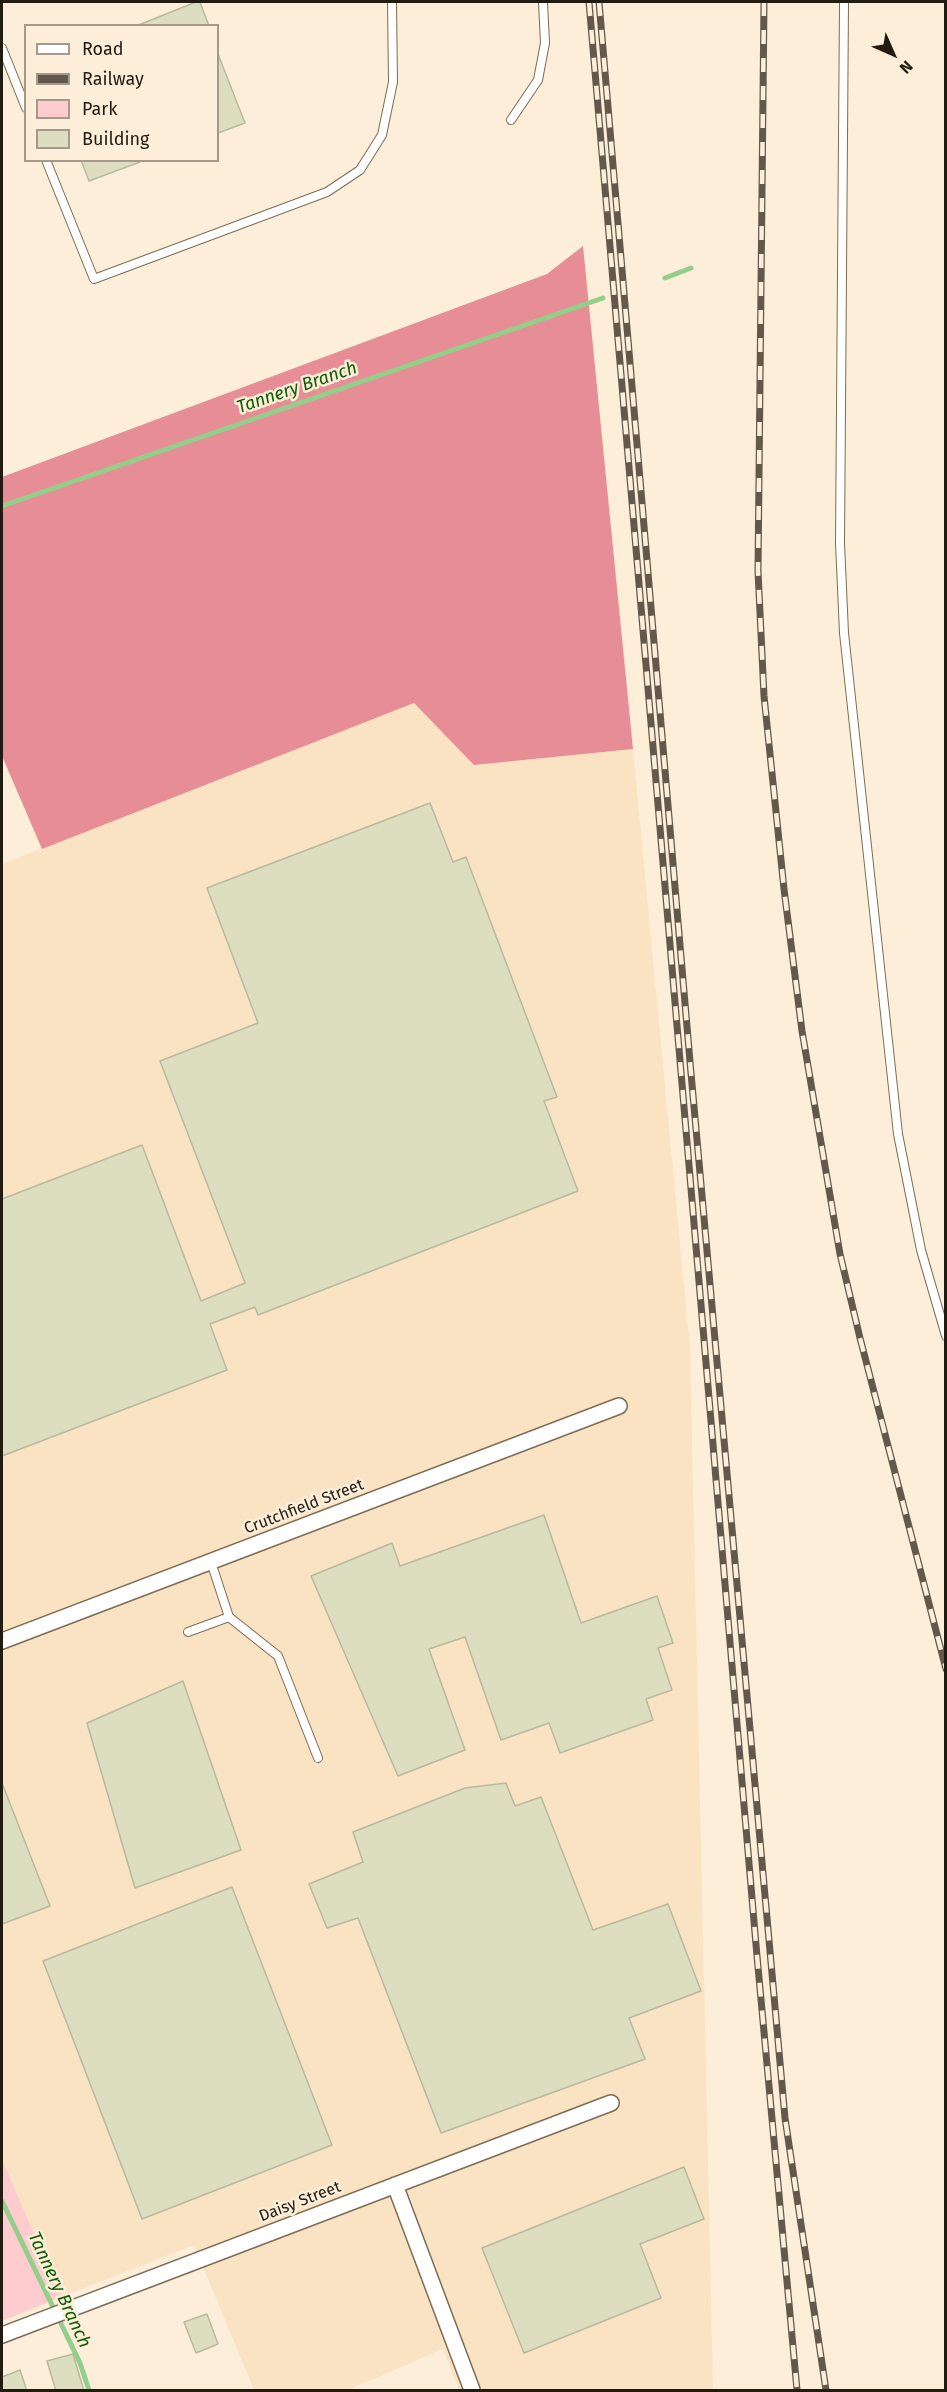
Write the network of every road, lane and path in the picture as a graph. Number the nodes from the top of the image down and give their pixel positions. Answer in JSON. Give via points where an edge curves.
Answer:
{"nodes":[{"id":1,"x":392,"y":2,"type":"edge"},
{"id":2,"x":543,"y":2,"type":"edge"},
{"id":3,"x":844,"y":2,"type":"edge"},
{"id":4,"x":2,"y":48,"type":"edge"},
{"id":5,"x":24,"y":103,"type":"edge"},
{"id":6,"x":511,"y":120,"type":"dead end"},
{"id":7,"x":47,"y":162,"type":"edge"},
{"id":8,"x":945,"y":1336,"type":"edge"},
{"id":9,"x":619,"y":1406,"type":"dead end"},
{"id":10,"x":211,"y":1562,"type":"junction"},
{"id":11,"x":229,"y":1617,"type":"junction"},
{"id":12,"x":188,"y":1632,"type":"dead end"},
{"id":13,"x":2,"y":1641,"type":"edge"},
{"id":14,"x":318,"y":1758,"type":"dead end"},
{"id":15,"x":610,"y":2103,"type":"dead end"},
{"id":16,"x":395,"y":2185,"type":"junction"},
{"id":17,"x":2,"y":2335,"type":"edge"},
{"id":18,"x":472,"y":2391,"type":"edge"}],
"edges":[{"from":1,"to":7,"type":"lane","via":[[393,82],[382,135],[360,170],[327,192],[94,279]]},
{"from":2,"to":6,"type":"lane","via":[[545,43],[538,80]]},
{"from":3,"to":8,"type":"lane","via":[[840,543],[844,633],[898,1134],[921,1250]]},
{"from":4,"to":5,"type":"lane"},
{"from":9,"to":10,"type":"street","name":"Crutchfield Street"},
{"from":10,"to":11,"type":"lane"},
{"from":10,"to":13,"type":"street","name":"Crutchfield Street"},
{"from":11,"to":12,"type":"lane"},
{"from":11,"to":14,"type":"lane","via":[[278,1656]]},
{"from":15,"to":16,"type":"street","name":"Daisy Street"},
{"from":16,"to":17,"type":"street","name":"Daisy Street"},
{"from":16,"to":18,"type":"street"}]}
